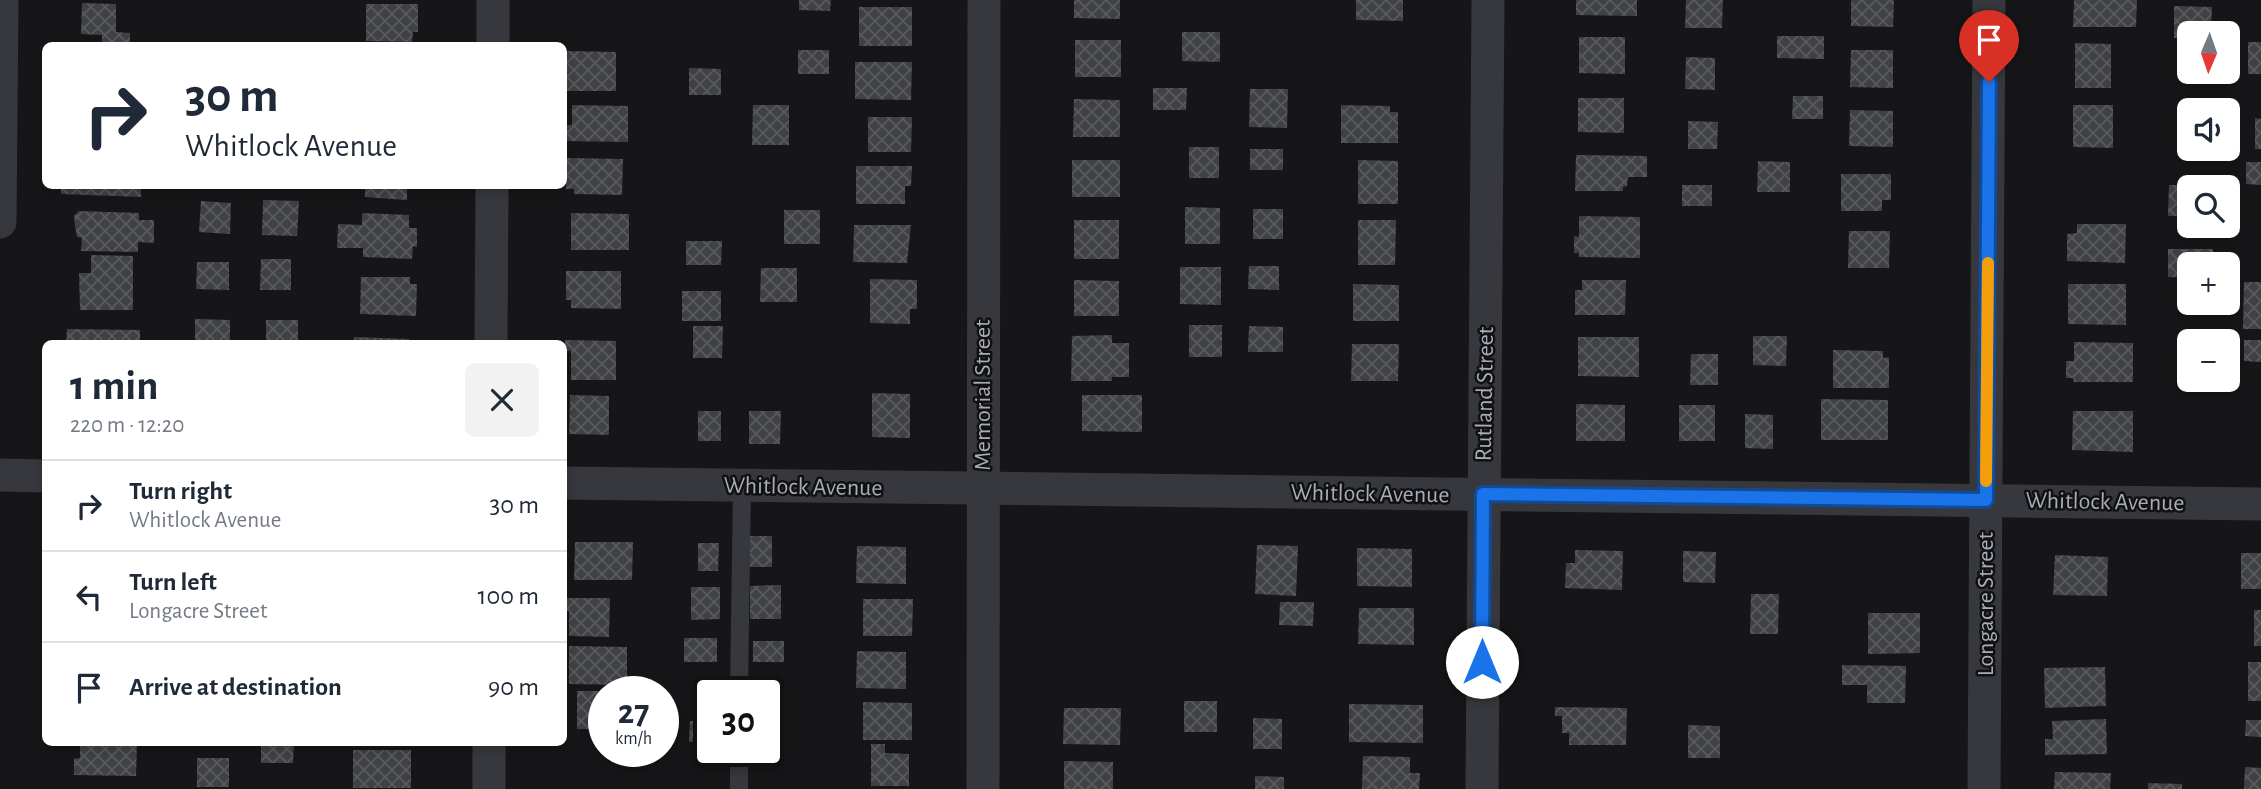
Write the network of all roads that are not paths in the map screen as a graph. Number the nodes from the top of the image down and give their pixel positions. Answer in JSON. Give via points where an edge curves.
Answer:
{"nodes":[{"id":1,"x":2,"y":0,"type":"edge"},
{"id":2,"x":493,"y":0,"type":"edge"},
{"id":3,"x":984,"y":0,"type":"edge"},
{"id":4,"x":1488,"y":0,"type":"edge"},
{"id":5,"x":1989,"y":0,"type":"edge"},
{"id":6,"x":493,"y":42,"type":"edge"},
{"id":7,"x":492,"y":189,"type":"edge"},
{"id":8,"x":0,"y":222,"type":"edge"},
{"id":9,"x":491,"y":340,"type":"edge"},
{"id":10,"x":0,"y":475,"type":"edge"},
{"id":11,"x":42,"y":476,"type":"edge"},
{"id":12,"x":567,"y":484,"type":"edge"},
{"id":13,"x":742,"y":485,"type":"junction"},
{"id":14,"x":983,"y":487,"type":"junction"},
{"id":15,"x":1483,"y":494,"type":"junction"},
{"id":16,"x":1986,"y":500,"type":"junction"},
{"id":17,"x":2261,"y":504,"type":"edge"},
{"id":18,"x":740,"y":676,"type":"edge"},
{"id":19,"x":489,"y":746,"type":"edge"},
{"id":20,"x":739,"y":767,"type":"edge"},
{"id":21,"x":489,"y":789,"type":"edge"},
{"id":22,"x":739,"y":789,"type":"edge"},
{"id":23,"x":983,"y":789,"type":"edge"},
{"id":24,"x":1482,"y":789,"type":"edge"},
{"id":25,"x":1984,"y":789,"type":"edge"}],
"edges":[{"from":1,"to":8,"type":"street"},
{"from":2,"to":6,"type":"street"},
{"from":3,"to":14,"type":"street","name":"Memorial Street"},
{"from":4,"to":15,"type":"street","name":"Rutland Street"},
{"from":5,"to":16,"type":"street","name":"Longacre Street"},
{"from":7,"to":9,"type":"street"},
{"from":10,"to":11,"type":"street"},
{"from":12,"to":13,"type":"street","name":"Whitlock Avenue"},
{"from":13,"to":14,"type":"street","name":"Whitlock Avenue"},
{"from":13,"to":18,"type":"lane"},
{"from":14,"to":15,"type":"street","name":"Whitlock Avenue"},
{"from":14,"to":23,"type":"street","name":"Memorial Street"},
{"from":15,"to":16,"type":"street","name":"Whitlock Avenue"},
{"from":15,"to":24,"type":"street","name":"Rutland Street"},
{"from":16,"to":17,"type":"street","name":"Whitlock Avenue"},
{"from":16,"to":25,"type":"street","name":"Longacre Street"},
{"from":19,"to":21,"type":"street"},
{"from":20,"to":22,"type":"lane"}]}
